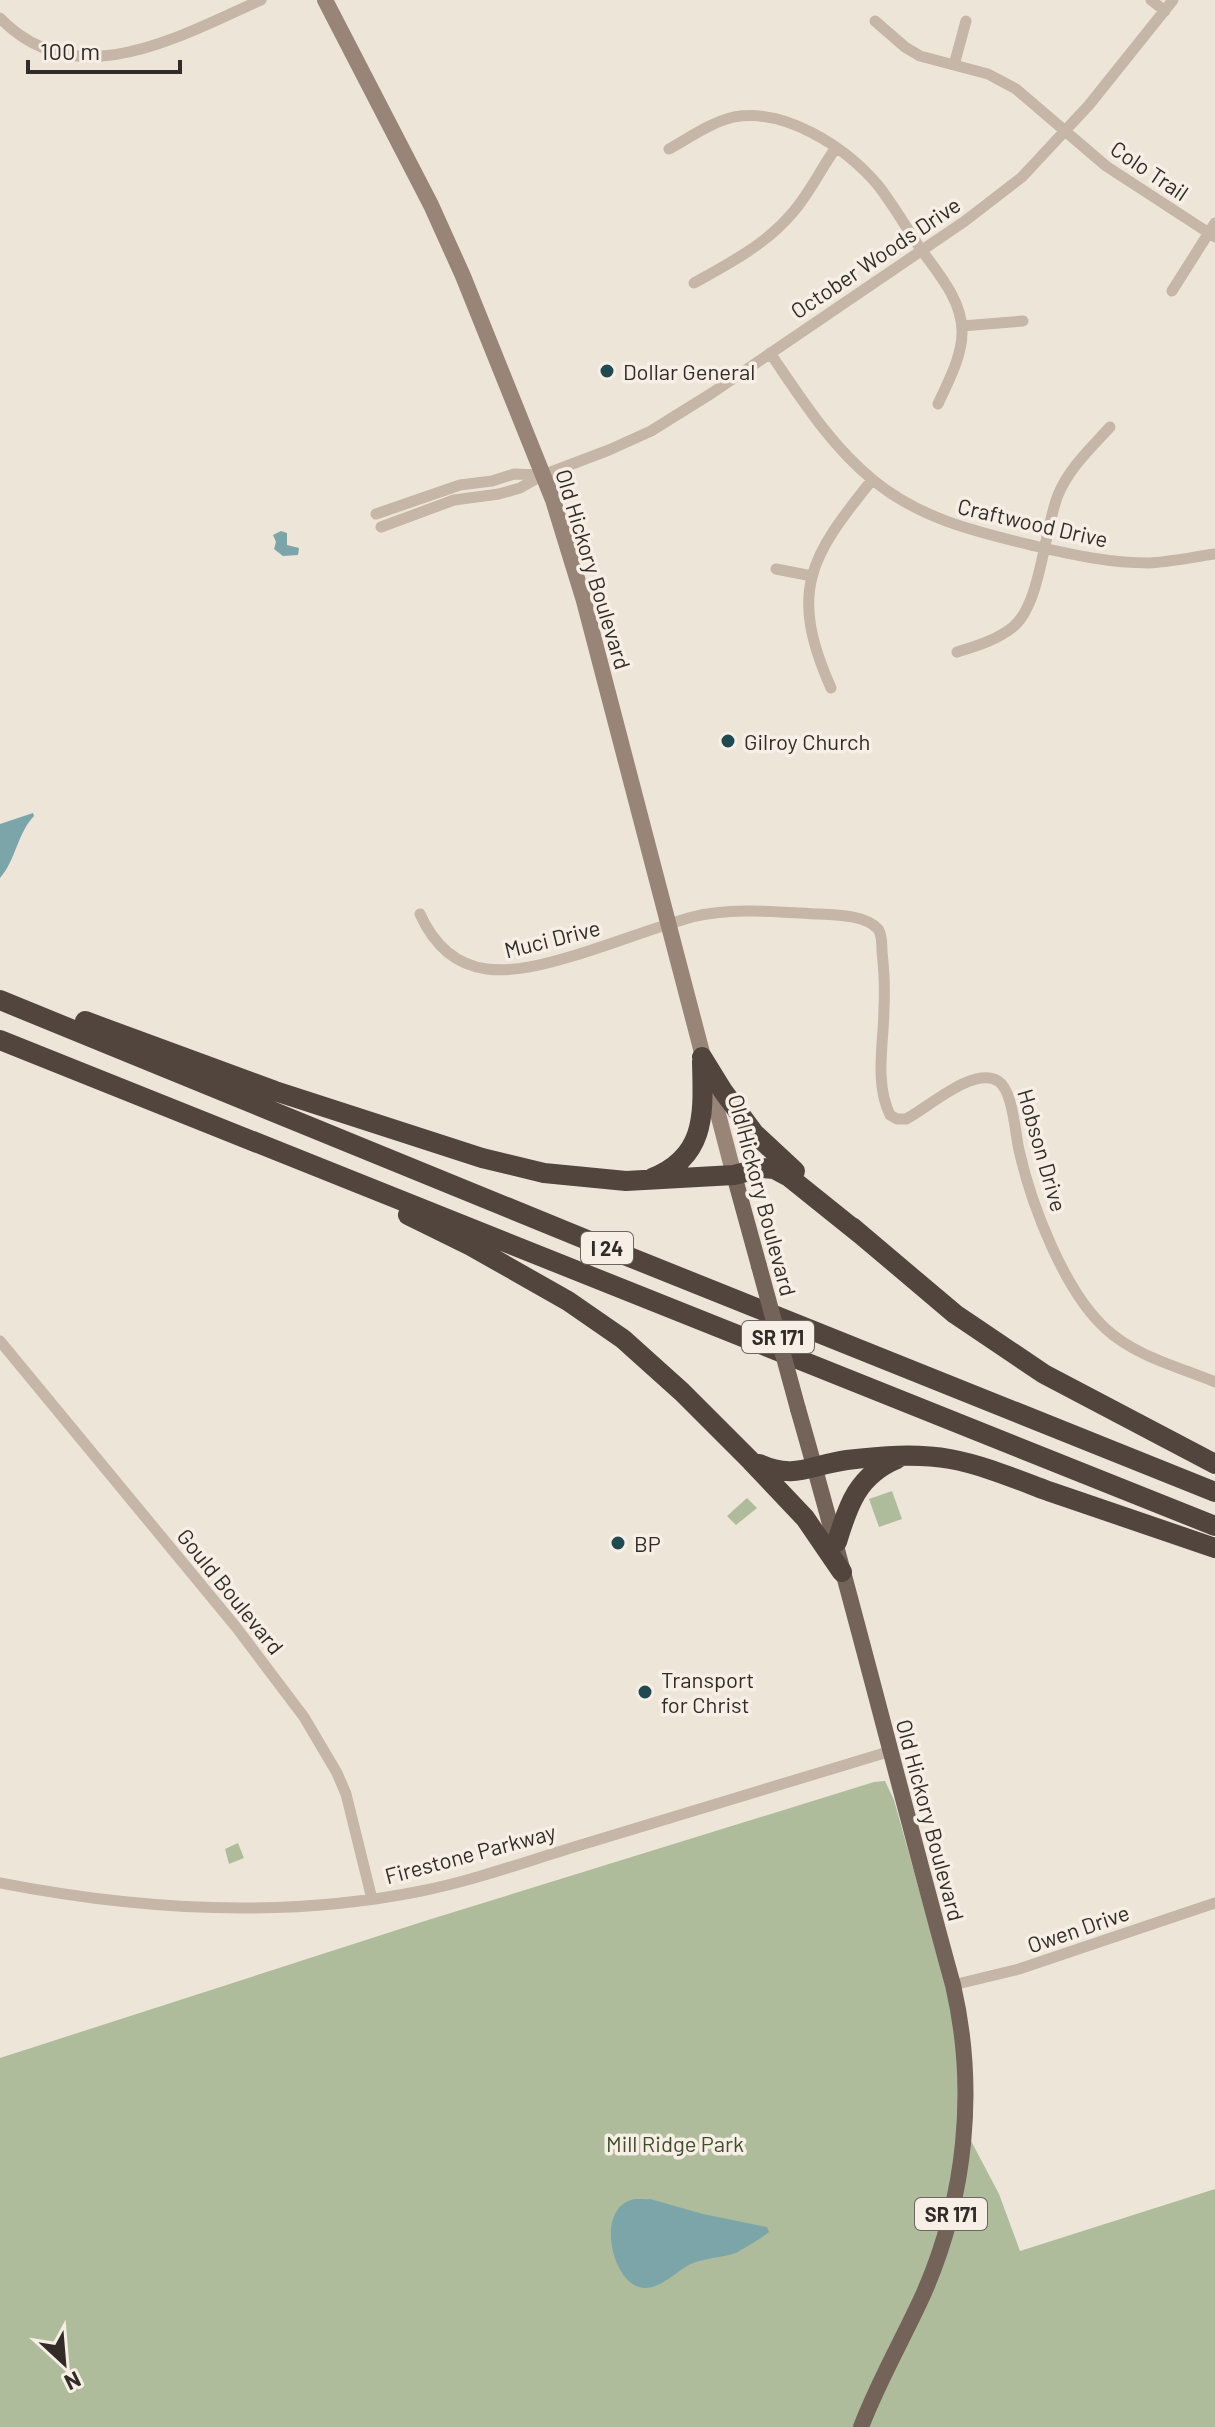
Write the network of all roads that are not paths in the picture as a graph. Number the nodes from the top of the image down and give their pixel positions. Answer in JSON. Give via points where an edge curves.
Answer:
{"nodes":[{"id":1,"x":261,"y":0,"type":"edge"},
{"id":2,"x":325,"y":0,"type":"edge"},
{"id":3,"x":1151,"y":0,"type":"edge"},
{"id":4,"x":1173,"y":0,"type":"edge"},
{"id":5,"x":1165,"y":11,"type":"junction"},
{"id":6,"x":0,"y":18,"type":"edge"},
{"id":7,"x":875,"y":21,"type":"dead end"},
{"id":8,"x":966,"y":21,"type":"dead end"},
{"id":9,"x":954,"y":65,"type":"junction"},
{"id":10,"x":1066,"y":132,"type":"junction"},
{"id":11,"x":669,"y":149,"type":"dead end"},
{"id":12,"x":835,"y":149,"type":"junction"},
{"id":13,"x":1213,"y":231,"type":"edge"},
{"id":14,"x":922,"y":250,"type":"junction"},
{"id":15,"x":694,"y":283,"type":"dead end"},
{"id":16,"x":1172,"y":291,"type":"dead end"},
{"id":17,"x":1023,"y":321,"type":"dead end"},
{"id":18,"x":962,"y":326,"type":"junction"},
{"id":19,"x":770,"y":353,"type":"junction"},
{"id":20,"x":938,"y":404,"type":"dead end"},
{"id":21,"x":1110,"y":427,"type":"dead end"},
{"id":22,"x":543,"y":475,"type":"junction"},
{"id":23,"x":872,"y":480,"type":"junction"},
{"id":24,"x":376,"y":514,"type":"dead end"},
{"id":25,"x":381,"y":527,"type":"dead end"},
{"id":26,"x":1043,"y":548,"type":"junction"},
{"id":27,"x":1215,"y":554,"type":"edge"},
{"id":28,"x":776,"y":569,"type":"dead end"},
{"id":29,"x":812,"y":576,"type":"junction"},
{"id":30,"x":957,"y":652,"type":"dead end"},
{"id":31,"x":831,"y":688,"type":"dead end"},
{"id":32,"x":420,"y":914,"type":"dead end"},
{"id":33,"x":667,"y":926,"type":"junction"},
{"id":34,"x":0,"y":988,"type":"edge"},
{"id":35,"x":0,"y":1000,"type":"edge"},
{"id":36,"x":0,"y":1040,"type":"edge"},
{"id":37,"x":702,"y":1057,"type":"junction"},
{"id":38,"x":268,"y":1146,"type":"junction"},
{"id":39,"x":734,"y":1175,"type":"junction"},
{"id":40,"x":639,"y":1181,"type":"junction"},
{"id":41,"x":860,"y":1234,"type":"junction"},
{"id":42,"x":0,"y":1341,"type":"edge"},
{"id":43,"x":1215,"y":1382,"type":"edge"},
{"id":44,"x":910,"y":1455,"type":"junction"},
{"id":45,"x":751,"y":1461,"type":"junction"},
{"id":46,"x":1215,"y":1464,"type":"edge"},
{"id":47,"x":815,"y":1467,"type":"junction"},
{"id":48,"x":1215,"y":1492,"type":"edge"},
{"id":49,"x":1215,"y":1526,"type":"edge"},
{"id":50,"x":837,"y":1542,"type":"junction"},
{"id":51,"x":1215,"y":1548,"type":"edge"},
{"id":52,"x":842,"y":1572,"type":"junction"},
{"id":53,"x":891,"y":1751,"type":"junction"},
{"id":54,"x":0,"y":1883,"type":"edge"},
{"id":55,"x":372,"y":1899,"type":"junction"},
{"id":56,"x":1215,"y":1903,"type":"edge"},
{"id":57,"x":953,"y":1985,"type":"junction"},
{"id":58,"x":861,"y":2427,"type":"edge"}],
"edges":[{"from":1,"to":6,"type":"street","via":[[160,43],[95,58],[51,50]]},
{"from":2,"to":22,"type":"main road","name":"Old Hickory Boulevard","via":[[463,276]]},
{"from":3,"to":5,"type":"street"},
{"from":4,"to":5,"type":"street","name":"October Woods Drive"},
{"from":5,"to":10,"type":"street","name":"October Woods Drive"},
{"from":7,"to":9,"type":"street","name":"Colo Trail","via":[[914,52]]},
{"from":8,"to":9,"type":"street"},
{"from":9,"to":10,"type":"street","name":"Colo Trail","via":[[1009,85]]},
{"from":10,"to":13,"type":"street","name":"Colo Trail","via":[[1117,174]]},
{"from":10,"to":14,"type":"street","name":"October Woods Drive","via":[[1004,193]]},
{"from":11,"to":12,"type":"street","via":[[722,121],[755,116],[796,124]]},
{"from":12,"to":14,"type":"street","via":[[877,186]]},
{"from":12,"to":15,"type":"street","via":[[782,225]]},
{"from":13,"to":16,"type":"street"},
{"from":14,"to":18,"type":"street","via":[[950,291]]},
{"from":14,"to":19,"type":"street","name":"October Woods Drive"},
{"from":17,"to":18,"type":"street"},
{"from":18,"to":20,"type":"street","via":[[961,346]]},
{"from":19,"to":22,"type":"street","name":"October Woods Drive","via":[[651,431]]},
{"from":19,"to":23,"type":"street","name":"Craftwood Drive","via":[[833,442]]},
{"from":21,"to":26,"type":"street","via":[[1062,486]]},
{"from":22,"to":24,"type":"street","via":[[514,474],[460,485]]},
{"from":22,"to":25,"type":"street","via":[[515,490],[454,500]]},
{"from":22,"to":33,"type":"main road","name":"Old Hickory Boulevard","via":[[584,601]]},
{"from":23,"to":26,"type":"street","name":"Craftwood Drive","via":[[948,523]]},
{"from":23,"to":29,"type":"street","via":[[829,535]]},
{"from":26,"to":27,"type":"street","name":"Craftwood Drive","via":[[1142,563]]},
{"from":26,"to":30,"type":"street","via":[[1021,619],[999,636]]},
{"from":28,"to":29,"type":"street"},
{"from":29,"to":31,"type":"street","via":[[812,636]]},
{"from":32,"to":33,"type":"street","name":"Muci Drive","via":[[448,952],[491,971],[540,966]]},
{"from":33,"to":37,"type":"main road","name":"Old Hickory Boulevard"},
{"from":33,"to":43,"type":"street","name":"Hobson Drive","via":[[702,915],[764,911],[851,918],[876,927],[884,971],[882,1086],[890,1115],[906,1119],[974,1080],[1001,1083],[1034,1202],[1089,1311],[1130,1347]]},
{"from":34,"to":40,"type":"highway","via":[[243,1081],[482,1158],[565,1176]]},
{"from":35,"to":48,"type":"highway","number":"I 24"},
{"from":36,"to":38,"type":"highway","number":"I 24"},
{"from":37,"to":39,"type":"main road","name":"Old Hickory Boulevard"},
{"from":37,"to":40,"type":"highway","via":[[703,1110],[697,1137],[674,1166]]},
{"from":37,"to":41,"type":"highway","via":[[754,1133]]},
{"from":38,"to":45,"type":"highway","via":[[471,1246],[568,1301],[623,1339]]},
{"from":38,"to":49,"type":"highway","number":"I 24"},
{"from":39,"to":40,"type":"highway"},
{"from":39,"to":41,"type":"highway","via":[[778,1170]]},
{"from":39,"to":47,"type":"main road","name":"Old Hickory Boulevard","number":"SR 171","bridge":true},
{"from":41,"to":46,"type":"highway","via":[[955,1314],[1044,1374]]},
{"from":42,"to":55,"type":"street","name":"Gould Boulevard","via":[[304,1717],[346,1794]]},
{"from":44,"to":47,"type":"highway"},
{"from":44,"to":50,"type":"highway","via":[[881,1466],[861,1483]]},
{"from":44,"to":51,"type":"highway","via":[[990,1470]]},
{"from":45,"to":47,"type":"highway","via":[[778,1473]]},
{"from":45,"to":52,"type":"highway","via":[[805,1518]]},
{"from":47,"to":50,"type":"main road","name":"Old Hickory Boulevard","number":"SR 171"},
{"from":50,"to":52,"type":"main road","name":"Old Hickory Boulevard","number":"SR 171"},
{"from":52,"to":53,"type":"main road","name":"Old Hickory Boulevard","number":"SR 171"},
{"from":53,"to":55,"type":"street","name":"Firestone Parkway","via":[[459,1882]]},
{"from":53,"to":57,"type":"main road","name":"Old Hickory Boulevard","number":"SR 171"},
{"from":54,"to":55,"type":"street","name":"Firestone Parkway","via":[[92,1899],[204,1908]]},
{"from":56,"to":57,"type":"street","name":"Owen Drive","via":[[1019,1969]]},
{"from":57,"to":58,"type":"main road","name":"Old Hickory Boulevard","number":"SR 171","via":[[965,2078],[957,2185],[934,2269]]}]}
